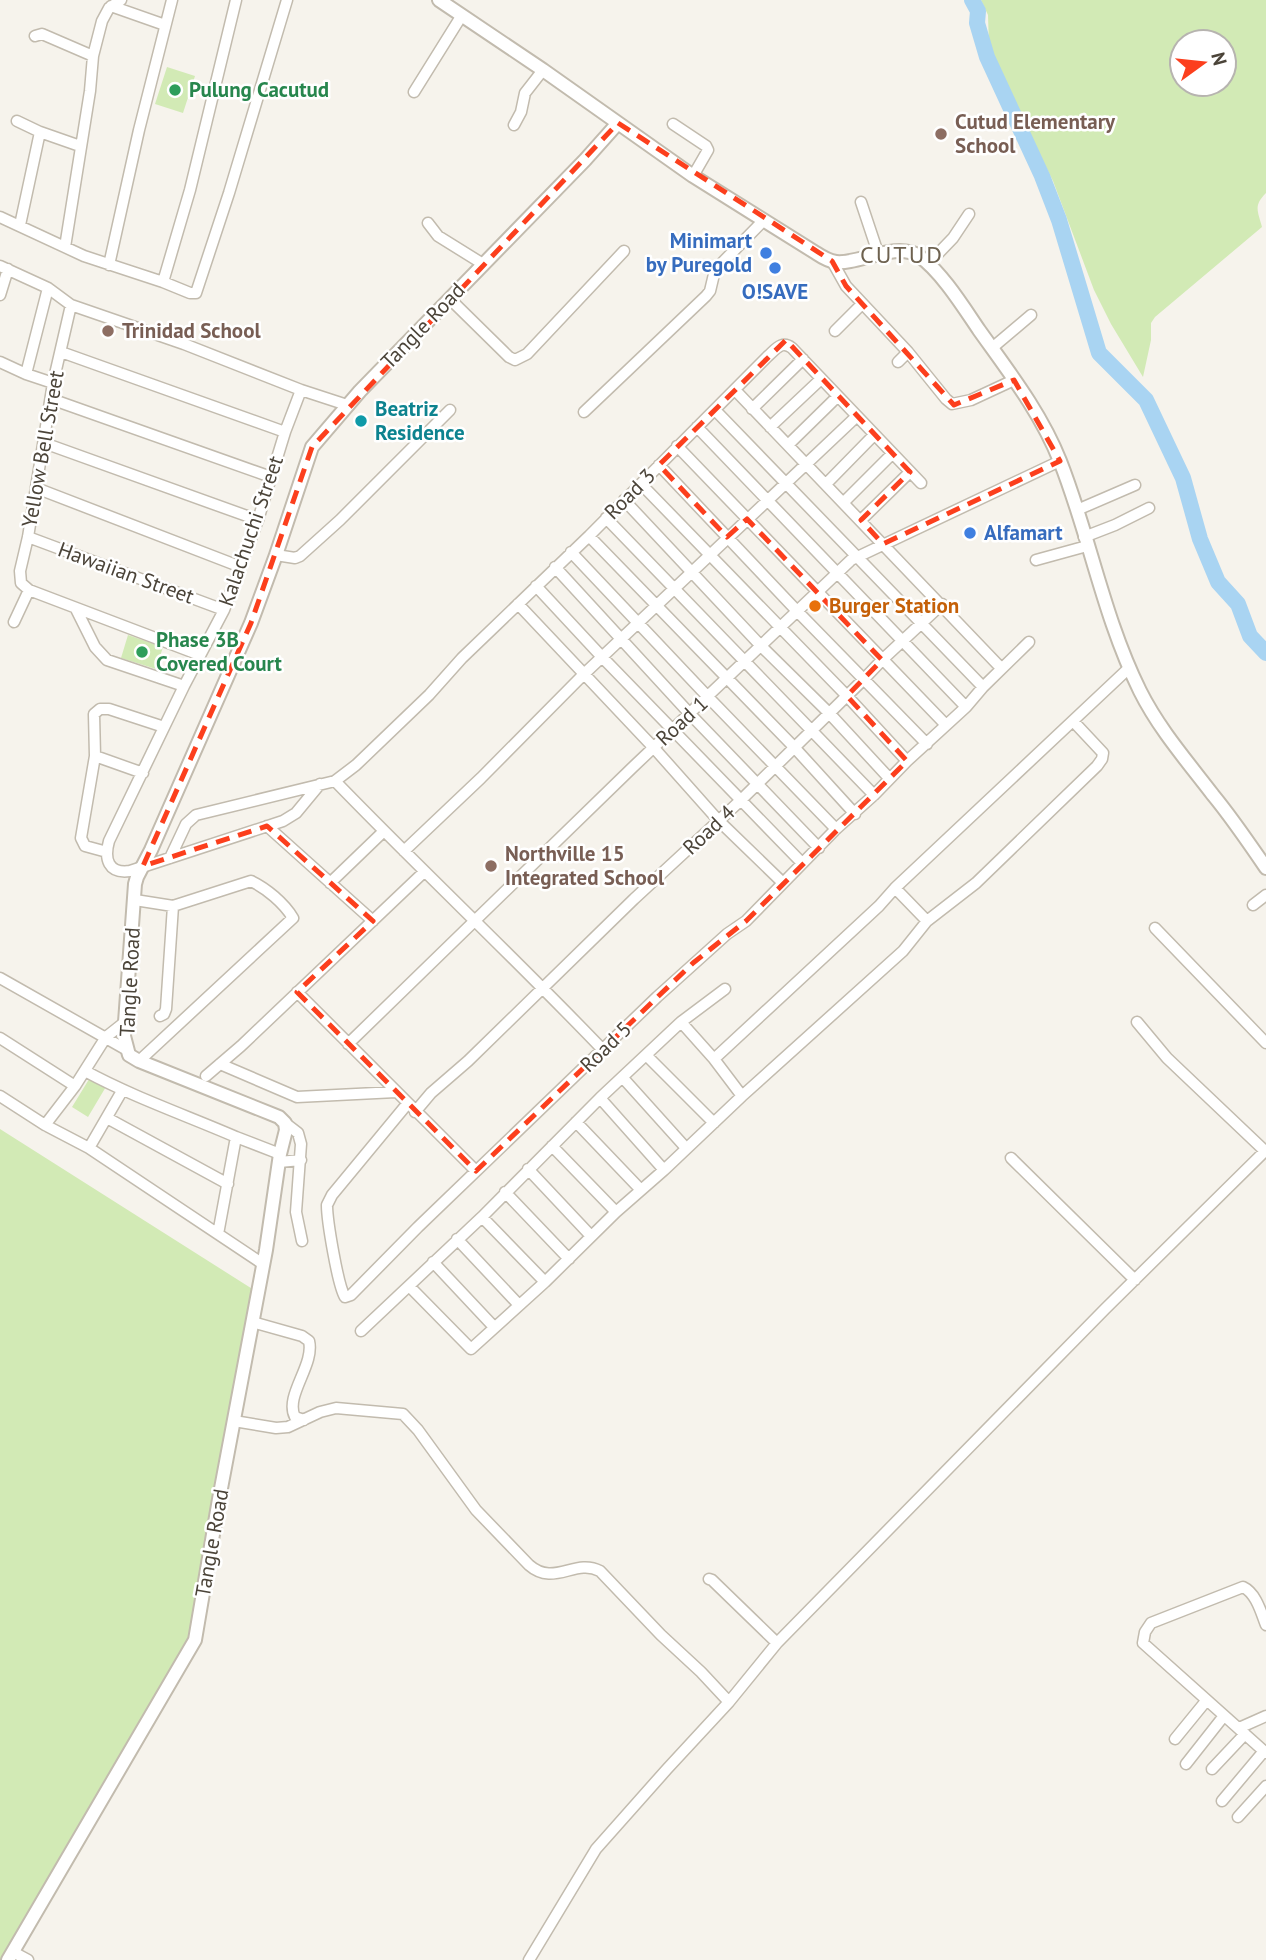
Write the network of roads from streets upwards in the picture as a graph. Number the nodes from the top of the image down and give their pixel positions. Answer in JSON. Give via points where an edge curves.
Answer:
{"nodes":[{"id":1,"x":121,"y":0,"type":"edge"},
{"id":2,"x":172,"y":0,"type":"edge"},
{"id":3,"x":236,"y":0,"type":"edge"},
{"id":4,"x":286,"y":0,"type":"edge"},
{"id":5,"x":439,"y":0,"type":"edge"},
{"id":6,"x":111,"y":6,"type":"junction"},
{"id":7,"x":462,"y":15,"type":"junction"},
{"id":8,"x":165,"y":25,"type":"junction"},
{"id":9,"x":35,"y":36,"type":"dead end"},
{"id":10,"x":93,"y":56,"type":"junction"},
{"id":11,"x":543,"y":70,"type":"junction"},
{"id":12,"x":414,"y":92,"type":"dead end"},
{"id":13,"x":17,"y":121,"type":"dead end"},
{"id":14,"x":618,"y":123,"type":"junction"},
{"id":15,"x":673,"y":124,"type":"dead end"},
{"id":16,"x":514,"y":125,"type":"dead end"},
{"id":17,"x":40,"y":132,"type":"junction"},
{"id":18,"x":80,"y":146,"type":"junction"},
{"id":19,"x":693,"y":176,"type":"junction"},
{"id":20,"x":861,"y":202,"type":"dead end"},
{"id":21,"x":969,"y":214,"type":"dead end"},
{"id":22,"x":0,"y":217,"type":"edge"},
{"id":23,"x":764,"y":220,"type":"junction"},
{"id":24,"x":428,"y":223,"type":"dead end"},
{"id":25,"x":20,"y":225,"type":"junction"},
{"id":26,"x":65,"y":247,"type":"junction"},
{"id":27,"x":624,"y":251,"type":"dead end"},
{"id":28,"x":878,"y":253,"type":"junction"},
{"id":29,"x":832,"y":261,"type":"junction"},
{"id":30,"x":483,"y":264,"type":"junction"},
{"id":31,"x":928,"y":264,"type":"junction"},
{"id":32,"x":109,"y":265,"type":"junction"},
{"id":33,"x":4,"y":267,"type":"edge"},
{"id":34,"x":163,"y":282,"type":"junction"},
{"id":35,"x":48,"y":289,"type":"junction"},
{"id":36,"x":0,"y":295,"type":"edge"},
{"id":37,"x":450,"y":299,"type":"junction"},
{"id":38,"x":863,"y":304,"type":"junction"},
{"id":39,"x":71,"y":305,"type":"junction"},
{"id":40,"x":1031,"y":315,"type":"dead end"},
{"id":41,"x":835,"y":331,"type":"dead end"},
{"id":42,"x":992,"y":348,"type":"junction"},
{"id":43,"x":61,"y":352,"type":"junction"},
{"id":44,"x":908,"y":352,"type":"junction"},
{"id":45,"x":803,"y":359,"type":"junction"},
{"id":46,"x":0,"y":362,"type":"edge"},
{"id":47,"x":898,"y":362,"type":"dead end"},
{"id":48,"x":26,"y":374,"type":"junction"},
{"id":49,"x":821,"y":379,"type":"junction"},
{"id":50,"x":1014,"y":380,"type":"junction"},
{"id":51,"x":53,"y":383,"type":"junction"},
{"id":52,"x":301,"y":390,"type":"junction"},
{"id":53,"x":735,"y":390,"type":"junction"},
{"id":54,"x":837,"y":397,"type":"junction"},
{"id":55,"x":51,"y":399,"type":"junction"},
{"id":56,"x":347,"y":405,"type":"junction"},
{"id":57,"x":752,"y":409,"type":"junction"},
{"id":58,"x":450,"y":410,"type":"dead end"},
{"id":59,"x":715,"y":410,"type":"junction"},
{"id":60,"x":584,"y":412,"type":"dead end"},
{"id":61,"x":857,"y":416,"type":"junction"},
{"id":62,"x":770,"y":427,"type":"junction"},
{"id":63,"x":697,"y":428,"type":"junction"},
{"id":64,"x":285,"y":432,"type":"junction"},
{"id":65,"x":874,"y":435,"type":"junction"},
{"id":66,"x":44,"y":443,"type":"junction"},
{"id":67,"x":788,"y":445,"type":"junction"},
{"id":68,"x":677,"y":446,"type":"junction"},
{"id":69,"x":892,"y":454,"type":"junction"},
{"id":70,"x":1060,"y":461,"type":"junction"},
{"id":71,"x":659,"y":465,"type":"junction"},
{"id":72,"x":806,"y":465,"type":"junction"},
{"id":73,"x":910,"y":472,"type":"junction"},
{"id":74,"x":271,"y":477,"type":"junction"},
{"id":75,"x":921,"y":483,"type":"dead end"},
{"id":76,"x":641,"y":484,"type":"junction"},
{"id":77,"x":785,"y":484,"type":"junction"},
{"id":78,"x":826,"y":484,"type":"junction"},
{"id":79,"x":1135,"y":485,"type":"dead end"},
{"id":80,"x":36,"y":488,"type":"junction"},
{"id":81,"x":624,"y":500,"type":"junction"},
{"id":82,"x":766,"y":501,"type":"junction"},
{"id":83,"x":844,"y":502,"type":"junction"},
{"id":84,"x":1149,"y":508,"type":"dead end"},
{"id":85,"x":1077,"y":510,"type":"junction"},
{"id":86,"x":606,"y":518,"type":"junction"},
{"id":87,"x":747,"y":519,"type":"junction"},
{"id":88,"x":258,"y":520,"type":"junction"},
{"id":89,"x":861,"y":520,"type":"junction"},
{"id":90,"x":589,"y":536,"type":"junction"},
{"id":91,"x":28,"y":537,"type":"junction"},
{"id":92,"x":727,"y":537,"type":"junction"},
{"id":93,"x":1086,"y":542,"type":"junction"},
{"id":94,"x":883,"y":544,"type":"junction"},
{"id":95,"x":571,"y":552,"type":"junction"},
{"id":96,"x":276,"y":555,"type":"junction"},
{"id":97,"x":709,"y":555,"type":"junction"},
{"id":98,"x":858,"y":557,"type":"junction"},
{"id":99,"x":1036,"y":560,"type":"dead end"},
{"id":100,"x":241,"y":567,"type":"junction"},
{"id":101,"x":555,"y":567,"type":"junction"},
{"id":102,"x":692,"y":572,"type":"junction"},
{"id":103,"x":838,"y":573,"type":"junction"},
{"id":104,"x":536,"y":586,"type":"junction"},
{"id":105,"x":674,"y":589,"type":"junction"},
{"id":106,"x":29,"y":590,"type":"junction"},
{"id":107,"x":818,"y":591,"type":"junction"},
{"id":108,"x":518,"y":604,"type":"junction"},
{"id":109,"x":942,"y":604,"type":"junction"},
{"id":110,"x":656,"y":606,"type":"junction"},
{"id":111,"x":76,"y":609,"type":"junction"},
{"id":112,"x":224,"y":610,"type":"junction"},
{"id":113,"x":797,"y":611,"type":"junction"},
{"id":114,"x":14,"y":622,"type":"dead end"},
{"id":115,"x":638,"y":622,"type":"junction"},
{"id":116,"x":922,"y":623,"type":"junction"},
{"id":117,"x":780,"y":627,"type":"junction"},
{"id":118,"x":621,"y":639,"type":"junction"},
{"id":119,"x":903,"y":640,"type":"junction"},
{"id":120,"x":1029,"y":642,"type":"dead end"},
{"id":121,"x":762,"y":646,"type":"junction"},
{"id":122,"x":200,"y":655,"type":"junction"},
{"id":123,"x":602,"y":657,"type":"junction"},
{"id":124,"x":882,"y":660,"type":"junction"},
{"id":125,"x":745,"y":663,"type":"junction"},
{"id":126,"x":1001,"y":668,"type":"junction"},
{"id":127,"x":1129,"y":668,"type":"junction"},
{"id":128,"x":584,"y":674,"type":"junction"},
{"id":129,"x":727,"y":679,"type":"junction"},
{"id":130,"x":864,"y":679,"type":"junction"},
{"id":131,"x":184,"y":686,"type":"junction"},
{"id":132,"x":983,"y":687,"type":"junction"},
{"id":133,"x":847,"y":696,"type":"junction"},
{"id":134,"x":708,"y":697,"type":"junction"},
{"id":135,"x":966,"y":707,"type":"junction"},
{"id":136,"x":829,"y":713,"type":"junction"},
{"id":137,"x":690,"y":714,"type":"junction"},
{"id":138,"x":1073,"y":721,"type":"junction"},
{"id":139,"x":946,"y":725,"type":"junction"},
{"id":140,"x":164,"y":727,"type":"junction"},
{"id":141,"x":673,"y":730,"type":"junction"},
{"id":142,"x":811,"y":731,"type":"junction"},
{"id":143,"x":927,"y":744,"type":"junction"},
{"id":144,"x":793,"y":747,"type":"junction"},
{"id":145,"x":654,"y":748,"type":"junction"},
{"id":146,"x":95,"y":756,"type":"junction"},
{"id":147,"x":907,"y":761,"type":"junction"},
{"id":148,"x":775,"y":766,"type":"junction"},
{"id":149,"x":143,"y":773,"type":"junction"},
{"id":150,"x":890,"y":778,"type":"junction"},
{"id":151,"x":335,"y":780,"type":"junction"},
{"id":152,"x":320,"y":784,"type":"junction"},
{"id":153,"x":757,"y":784,"type":"junction"},
{"id":154,"x":874,"y":795,"type":"junction"},
{"id":155,"x":740,"y":801,"type":"junction"},
{"id":156,"x":855,"y":814,"type":"junction"},
{"id":157,"x":718,"y":820,"type":"junction"},
{"id":158,"x":267,"y":826,"type":"junction"},
{"id":159,"x":836,"y":829,"type":"junction"},
{"id":160,"x":384,"y":831,"type":"junction"},
{"id":161,"x":819,"y":848,"type":"junction"},
{"id":162,"x":404,"y":851,"type":"junction"},
{"id":163,"x":107,"y":852,"type":"junction"},
{"id":164,"x":170,"y":858,"type":"junction"},
{"id":165,"x":802,"y":863,"type":"junction"},
{"id":166,"x":143,"y":866,"type":"junction"},
{"id":167,"x":1266,"y":868,"type":"edge"},
{"id":168,"x":424,"y":872,"type":"junction"},
{"id":169,"x":782,"y":882,"type":"junction"},
{"id":170,"x":330,"y":883,"type":"junction"},
{"id":171,"x":895,"y":887,"type":"junction"},
{"id":172,"x":1266,"y":895,"type":"edge"},
{"id":173,"x":135,"y":900,"type":"junction"},
{"id":174,"x":173,"y":905,"type":"junction"},
{"id":175,"x":1253,"y":905,"type":"dead end"},
{"id":176,"x":475,"y":920,"type":"junction"},
{"id":177,"x":373,"y":921,"type":"junction"},
{"id":178,"x":927,"y":921,"type":"junction"},
{"id":179,"x":1155,"y":928,"type":"dead end"},
{"id":180,"x":0,"y":978,"type":"edge"},
{"id":181,"x":543,"y":988,"type":"junction"},
{"id":182,"x":725,"y":989,"type":"dead end"},
{"id":183,"x":297,"y":992,"type":"junction"},
{"id":184,"x":160,"y":1016,"type":"dead end"},
{"id":185,"x":125,"y":1022,"type":"junction"},
{"id":186,"x":681,"y":1023,"type":"junction"},
{"id":187,"x":1137,"y":1023,"type":"dead end"},
{"id":188,"x":106,"y":1037,"type":"junction"},
{"id":189,"x":0,"y":1038,"type":"edge"},
{"id":190,"x":1266,"y":1043,"type":"edge"},
{"id":191,"x":348,"y":1044,"type":"junction"},
{"id":192,"x":127,"y":1050,"type":"junction"},
{"id":193,"x":603,"y":1050,"type":"junction"},
{"id":194,"x":646,"y":1055,"type":"junction"},
{"id":195,"x":714,"y":1059,"type":"junction"},
{"id":196,"x":139,"y":1061,"type":"junction"},
{"id":197,"x":220,"y":1064,"type":"junction"},
{"id":198,"x":85,"y":1070,"type":"junction"},
{"id":199,"x":206,"y":1076,"type":"dead end"},
{"id":200,"x":623,"y":1078,"type":"junction"},
{"id":201,"x":75,"y":1086,"type":"junction"},
{"id":202,"x":122,"y":1091,"type":"junction"},
{"id":203,"x":396,"y":1092,"type":"junction"},
{"id":204,"x":0,"y":1096,"type":"edge"},
{"id":205,"x":742,"y":1096,"type":"junction"},
{"id":206,"x":600,"y":1098,"type":"junction"},
{"id":207,"x":411,"y":1107,"type":"junction"},
{"id":208,"x":107,"y":1118,"type":"junction"},
{"id":209,"x":576,"y":1122,"type":"junction"},
{"id":210,"x":714,"y":1123,"type":"junction"},
{"id":211,"x":285,"y":1124,"type":"junction"},
{"id":212,"x":45,"y":1125,"type":"junction"},
{"id":213,"x":236,"y":1137,"type":"junction"},
{"id":214,"x":552,"y":1146,"type":"junction"},
{"id":215,"x":89,"y":1148,"type":"junction"},
{"id":216,"x":686,"y":1148,"type":"junction"},
{"id":217,"x":1266,"y":1151,"type":"edge"},
{"id":218,"x":279,"y":1158,"type":"junction"},
{"id":219,"x":1011,"y":1158,"type":"dead end"},
{"id":220,"x":301,"y":1160,"type":"junction"},
{"id":221,"x":528,"y":1169,"type":"junction"},
{"id":222,"x":664,"y":1170,"type":"junction"},
{"id":223,"x":476,"y":1171,"type":"junction"},
{"id":224,"x":228,"y":1184,"type":"junction"},
{"id":225,"x":640,"y":1190,"type":"junction"},
{"id":226,"x":505,"y":1192,"type":"junction"},
{"id":227,"x":616,"y":1212,"type":"junction"},
{"id":228,"x":482,"y":1217,"type":"junction"},
{"id":229,"x":218,"y":1234,"type":"junction"},
{"id":230,"x":591,"y":1236,"type":"junction"},
{"id":231,"x":457,"y":1239,"type":"junction"},
{"id":232,"x":302,"y":1241,"type":"dead end"},
{"id":233,"x":569,"y":1259,"type":"junction"},
{"id":234,"x":433,"y":1262,"type":"junction"},
{"id":235,"x":263,"y":1264,"type":"junction"},
{"id":236,"x":1135,"y":1280,"type":"junction"},
{"id":237,"x":545,"y":1282,"type":"junction"},
{"id":238,"x":409,"y":1286,"type":"junction"},
{"id":239,"x":519,"y":1305,"type":"junction"},
{"id":240,"x":252,"y":1322,"type":"junction"},
{"id":241,"x":494,"y":1327,"type":"junction"},
{"id":242,"x":361,"y":1331,"type":"dead end"},
{"id":243,"x":304,"y":1420,"type":"junction"},
{"id":244,"x":234,"y":1421,"type":"junction"},
{"id":245,"x":709,"y":1579,"type":"dead end"},
{"id":246,"x":1266,"y":1625,"type":"edge"},
{"id":247,"x":777,"y":1643,"type":"junction"},
{"id":248,"x":1206,"y":1701,"type":"junction"},
{"id":249,"x":729,"y":1702,"type":"junction"},
{"id":250,"x":1266,"y":1716,"type":"edge"},
{"id":251,"x":1223,"y":1717,"type":"junction"},
{"id":252,"x":1242,"y":1731,"type":"junction"},
{"id":253,"x":1175,"y":1739,"type":"dead end"},
{"id":254,"x":1265,"y":1752,"type":"edge"},
{"id":255,"x":1186,"y":1764,"type":"dead end"},
{"id":256,"x":1212,"y":1769,"type":"dead end"},
{"id":257,"x":1266,"y":1786,"type":"edge"},
{"id":258,"x":1222,"y":1801,"type":"dead end"},
{"id":259,"x":1237,"y":1817,"type":"dead end"},
{"id":260,"x":10,"y":1956,"type":"edge"},
{"id":261,"x":28,"y":1960,"type":"edge"},
{"id":262,"x":528,"y":1960,"type":"edge"}],
"edges":[{"from":1,"to":6,"type":"street"},
{"from":2,"to":8,"type":"street"},
{"from":3,"to":34,"type":"street"},
{"from":4,"to":34,"type":"street","via":[[196,293]]},
{"from":5,"to":7,"type":"street"},
{"from":6,"to":8,"type":"street"},
{"from":6,"to":10,"type":"street"},
{"from":7,"to":11,"type":"street"},
{"from":7,"to":12,"type":"street"},
{"from":8,"to":32,"type":"street"},
{"from":9,"to":10,"type":"street","via":[[41,34]]},
{"from":10,"to":18,"type":"street"},
{"from":11,"to":14,"type":"street"},
{"from":11,"to":16,"type":"street","via":[[524,93]]},
{"from":13,"to":17,"type":"street"},
{"from":14,"to":19,"type":"street"},
{"from":14,"to":30,"type":"street","name":"Tangle Road"},
{"from":15,"to":19,"type":"street","via":[[708,148]]},
{"from":17,"to":18,"type":"street"},
{"from":17,"to":25,"type":"street"},
{"from":18,"to":26,"type":"street"},
{"from":19,"to":23,"type":"street"},
{"from":20,"to":28,"type":"street"},
{"from":21,"to":31,"type":"street"},
{"from":22,"to":25,"type":"street"},
{"from":23,"to":29,"type":"street"},
{"from":23,"to":60,"type":"street","via":[[715,270],[706,296]]},
{"from":24,"to":30,"type":"street","via":[[438,236]]},
{"from":25,"to":26,"type":"street"},
{"from":26,"to":32,"type":"street"},
{"from":27,"to":37,"type":"street","via":[[527,354],[515,360]]},
{"from":28,"to":29,"type":"street"},
{"from":28,"to":31,"type":"street","via":[[914,254]]},
{"from":29,"to":38,"type":"street"},
{"from":30,"to":37,"type":"street","name":"Tangle Road"},
{"from":31,"to":42,"type":"street"},
{"from":32,"to":34,"type":"street"},
{"from":33,"to":35,"type":"street"},
{"from":33,"to":36,"type":"street"},
{"from":35,"to":39,"type":"street"},
{"from":35,"to":48,"type":"street"},
{"from":37,"to":56,"type":"street","name":"Tangle Road"},
{"from":38,"to":41,"type":"street"},
{"from":38,"to":44,"type":"street"},
{"from":39,"to":43,"type":"street","name":"Yellow Bell Street"},
{"from":39,"to":52,"type":"street"},
{"from":40,"to":42,"type":"street"},
{"from":42,"to":50,"type":"street"},
{"from":43,"to":51,"type":"street","name":"Yellow Bell Street"},
{"from":43,"to":64,"type":"street"},
{"from":44,"to":47,"type":"street"},
{"from":44,"to":50,"type":"street","via":[[952,404]]},
{"from":45,"to":49,"type":"street","name":"Road 3"},
{"from":45,"to":53,"type":"street","name":"Road 3","via":[[789,345],[781,345]]},
{"from":45,"to":57,"type":"street"},
{"from":46,"to":48,"type":"street"},
{"from":48,"to":51,"type":"street"},
{"from":49,"to":54,"type":"street","name":"Road 3"},
{"from":49,"to":62,"type":"street"},
{"from":50,"to":70,"type":"street","via":[[1041,420]]},
{"from":51,"to":55,"type":"street","name":"Yellow Bell Street"},
{"from":52,"to":56,"type":"street"},
{"from":52,"to":64,"type":"street","name":"Kalachuchi Street"},
{"from":53,"to":57,"type":"street"},
{"from":53,"to":59,"type":"street","name":"Road 3"},
{"from":54,"to":61,"type":"street","name":"Road 3"},
{"from":54,"to":67,"type":"street"},
{"from":55,"to":66,"type":"street","name":"Yellow Bell Street"},
{"from":55,"to":74,"type":"street"},
{"from":56,"to":96,"type":"street","name":"Tangle Road","via":[[312,447]]},
{"from":57,"to":62,"type":"street"},
{"from":58,"to":96,"type":"street","via":[[300,556]]},
{"from":59,"to":63,"type":"street","name":"Road 3"},
{"from":59,"to":77,"type":"street"},
{"from":61,"to":65,"type":"street","name":"Road 3"},
{"from":61,"to":72,"type":"street"},
{"from":62,"to":67,"type":"street"},
{"from":63,"to":68,"type":"street","name":"Road 3"},
{"from":63,"to":82,"type":"street"},
{"from":64,"to":74,"type":"street","name":"Kalachuchi Street"},
{"from":65,"to":69,"type":"street","name":"Road 3"},
{"from":65,"to":78,"type":"street"},
{"from":66,"to":80,"type":"street","name":"Yellow Bell Street"},
{"from":66,"to":88,"type":"street"},
{"from":67,"to":72,"type":"street"},
{"from":68,"to":71,"type":"street","name":"Road 3"},
{"from":68,"to":87,"type":"street"},
{"from":69,"to":73,"type":"street","name":"Road 3"},
{"from":69,"to":83,"type":"street"},
{"from":70,"to":85,"type":"street"},
{"from":70,"to":94,"type":"street","name":"Road 1"},
{"from":71,"to":76,"type":"street","name":"Road 3"},
{"from":71,"to":92,"type":"street"},
{"from":72,"to":77,"type":"street"},
{"from":72,"to":78,"type":"street"},
{"from":73,"to":75,"type":"street","name":"Road 3"},
{"from":73,"to":89,"type":"street"},
{"from":74,"to":88,"type":"street","name":"Kalachuchi Street"},
{"from":76,"to":81,"type":"street","name":"Road 3"},
{"from":76,"to":97,"type":"street"},
{"from":77,"to":82,"type":"street"},
{"from":77,"to":98,"type":"street"},
{"from":78,"to":83,"type":"street"},
{"from":79,"to":85,"type":"street"},
{"from":80,"to":91,"type":"street","name":"Yellow Bell Street"},
{"from":80,"to":100,"type":"street"},
{"from":81,"to":86,"type":"street","name":"Road 3"},
{"from":81,"to":102,"type":"street"},
{"from":82,"to":87,"type":"street"},
{"from":82,"to":103,"type":"street"},
{"from":83,"to":89,"type":"street"},
{"from":84,"to":93,"type":"street"},
{"from":85,"to":93,"type":"street"},
{"from":86,"to":90,"type":"street","name":"Road 3"},
{"from":86,"to":105,"type":"street"},
{"from":87,"to":92,"type":"street"},
{"from":87,"to":107,"type":"street"},
{"from":88,"to":100,"type":"street","name":"Kalachuchi Street"},
{"from":89,"to":94,"type":"street"},
{"from":90,"to":95,"type":"street","name":"Road 3"},
{"from":90,"to":110,"type":"street"},
{"from":91,"to":106,"type":"street","name":"Yellow Bell Street","via":[[20,571],[21,583]]},
{"from":91,"to":112,"type":"street","name":"Hawaiian Street"},
{"from":92,"to":97,"type":"street"},
{"from":92,"to":113,"type":"street"},
{"from":93,"to":99,"type":"street"},
{"from":93,"to":127,"type":"street"},
{"from":94,"to":98,"type":"street","name":"Road 1"},
{"from":94,"to":109,"type":"street"},
{"from":95,"to":101,"type":"street","name":"Road 3"},
{"from":95,"to":115,"type":"street"},
{"from":96,"to":166,"type":"street","name":"Tangle Road","via":[[251,623]]},
{"from":97,"to":102,"type":"street"},
{"from":97,"to":117,"type":"street"},
{"from":98,"to":103,"type":"street","name":"Road 1"},
{"from":98,"to":116,"type":"street"},
{"from":100,"to":112,"type":"street","name":"Kalachuchi Street"},
{"from":101,"to":104,"type":"street","name":"Road 3"},
{"from":101,"to":118,"type":"street"},
{"from":102,"to":105,"type":"street"},
{"from":102,"to":121,"type":"street"},
{"from":103,"to":107,"type":"street","name":"Road 1"},
{"from":103,"to":119,"type":"street"},
{"from":104,"to":108,"type":"street","name":"Road 3"},
{"from":104,"to":123,"type":"street"},
{"from":105,"to":110,"type":"street"},
{"from":105,"to":125,"type":"street"},
{"from":106,"to":111,"type":"street"},
{"from":106,"to":114,"type":"street"},
{"from":107,"to":113,"type":"street","name":"Road 1"},
{"from":107,"to":124,"type":"street"},
{"from":108,"to":128,"type":"street"},
{"from":108,"to":151,"type":"street","name":"Road 3","via":[[393,730]]},
{"from":109,"to":116,"type":"street","name":"Road 4"},
{"from":109,"to":126,"type":"street"},
{"from":110,"to":115,"type":"street"},
{"from":110,"to":129,"type":"street"},
{"from":111,"to":122,"type":"street"},
{"from":111,"to":131,"type":"street","via":[[107,660]]},
{"from":112,"to":122,"type":"street","name":"Kalachuchi Street"},
{"from":113,"to":117,"type":"street","name":"Road 1"},
{"from":113,"to":130,"type":"street"},
{"from":115,"to":118,"type":"street"},
{"from":115,"to":134,"type":"street"},
{"from":116,"to":119,"type":"street","name":"Road 4"},
{"from":116,"to":132,"type":"street"},
{"from":117,"to":121,"type":"street","name":"Road 1"},
{"from":117,"to":133,"type":"street"},
{"from":118,"to":123,"type":"street"},
{"from":118,"to":137,"type":"street"},
{"from":119,"to":124,"type":"street","name":"Road 4"},
{"from":119,"to":135,"type":"street"},
{"from":120,"to":126,"type":"street","name":"Road 5"},
{"from":121,"to":125,"type":"street","name":"Road 1"},
{"from":121,"to":136,"type":"street"},
{"from":122,"to":131,"type":"street","name":"Kalachuchi Street"},
{"from":123,"to":128,"type":"street"},
{"from":123,"to":141,"type":"street"},
{"from":124,"to":130,"type":"street","name":"Road 4"},
{"from":124,"to":139,"type":"street"},
{"from":125,"to":129,"type":"street","name":"Road 1"},
{"from":125,"to":142,"type":"street"},
{"from":126,"to":132,"type":"street","name":"Road 5"},
{"from":127,"to":138,"type":"street"},
{"from":127,"to":167,"type":"street","via":[[1167,736]]},
{"from":128,"to":145,"type":"street"},
{"from":128,"to":162,"type":"street"},
{"from":129,"to":134,"type":"street","name":"Road 1"},
{"from":129,"to":144,"type":"street"},
{"from":130,"to":133,"type":"street","name":"Road 4"},
{"from":130,"to":143,"type":"street"},
{"from":131,"to":140,"type":"street","name":"Kalachuchi Street"},
{"from":132,"to":135,"type":"street","name":"Road 5"},
{"from":133,"to":136,"type":"street","name":"Road 4"},
{"from":133,"to":147,"type":"street"},
{"from":134,"to":137,"type":"street","name":"Road 1"},
{"from":134,"to":148,"type":"street"},
{"from":135,"to":139,"type":"street","name":"Road 5"},
{"from":136,"to":142,"type":"street","name":"Road 4"},
{"from":136,"to":150,"type":"street"},
{"from":137,"to":141,"type":"street","name":"Road 1"},
{"from":137,"to":153,"type":"street"},
{"from":138,"to":171,"type":"street"},
{"from":138,"to":178,"type":"street","via":[[1103,752],[1102,759],[976,883]]},
{"from":139,"to":143,"type":"street","name":"Road 5"},
{"from":140,"to":146,"type":"street","via":[[109,709],[97,710]]},
{"from":140,"to":149,"type":"street","name":"Kalachuchi Street"},
{"from":141,"to":145,"type":"street","name":"Road 1"},
{"from":141,"to":155,"type":"street"},
{"from":142,"to":144,"type":"street","name":"Road 4"},
{"from":142,"to":154,"type":"street"},
{"from":143,"to":147,"type":"street","name":"Road 5"},
{"from":144,"to":148,"type":"street","name":"Road 4"},
{"from":144,"to":156,"type":"street"},
{"from":145,"to":157,"type":"street"},
{"from":145,"to":176,"type":"street","name":"Road 1"},
{"from":146,"to":149,"type":"street"},
{"from":146,"to":163,"type":"street","via":[[81,841],[90,849]]},
{"from":147,"to":150,"type":"street","name":"Road 5"},
{"from":148,"to":153,"type":"street","name":"Road 4"},
{"from":148,"to":159,"type":"street"},
{"from":149,"to":163,"type":"street","name":"Kalachuchi Street"},
{"from":150,"to":154,"type":"street","name":"Road 5"},
{"from":151,"to":152,"type":"street"},
{"from":151,"to":160,"type":"street"},
{"from":152,"to":158,"type":"street","via":[[296,813]]},
{"from":152,"to":164,"type":"street","via":[[196,815],[186,824]]},
{"from":153,"to":155,"type":"street","name":"Road 4"},
{"from":153,"to":161,"type":"street"},
{"from":154,"to":156,"type":"street","name":"Road 5"},
{"from":155,"to":157,"type":"street","name":"Road 4"},
{"from":155,"to":165,"type":"street"},
{"from":156,"to":159,"type":"street","name":"Road 5"},
{"from":157,"to":169,"type":"street"},
{"from":157,"to":181,"type":"street","name":"Road 4"},
{"from":158,"to":164,"type":"street"},
{"from":158,"to":170,"type":"street"},
{"from":159,"to":161,"type":"street","name":"Road 5"},
{"from":160,"to":162,"type":"street"},
{"from":160,"to":170,"type":"street"},
{"from":161,"to":165,"type":"street","name":"Road 5"},
{"from":162,"to":168,"type":"street"},
{"from":163,"to":166,"type":"street","via":[[117,872]]},
{"from":164,"to":166,"type":"street"},
{"from":165,"to":169,"type":"street","name":"Road 5"},
{"from":166,"to":173,"type":"street","name":"Tangle Road"},
{"from":168,"to":176,"type":"street"},
{"from":168,"to":177,"type":"street"},
{"from":169,"to":193,"type":"street","name":"Road 5"},
{"from":170,"to":177,"type":"street"},
{"from":171,"to":178,"type":"street"},
{"from":171,"to":195,"type":"street"},
{"from":172,"to":175,"type":"street"},
{"from":173,"to":174,"type":"street"},
{"from":173,"to":185,"type":"street","name":"Tangle Road"},
{"from":174,"to":184,"type":"street","via":[[166,1009]]},
{"from":174,"to":196,"type":"street","via":[[251,881],[293,918]]},
{"from":176,"to":181,"type":"street"},
{"from":176,"to":191,"type":"street","name":"Road 1"},
{"from":177,"to":183,"type":"street"},
{"from":178,"to":205,"type":"street","via":[[903,951]]},
{"from":179,"to":190,"type":"street"},
{"from":180,"to":188,"type":"street"},
{"from":181,"to":193,"type":"street"},
{"from":181,"to":207,"type":"street","name":"Road 4","via":[[468,1061]]},
{"from":182,"to":186,"type":"street"},
{"from":183,"to":191,"type":"street"},
{"from":183,"to":197,"type":"street"},
{"from":185,"to":188,"type":"street"},
{"from":185,"to":192,"type":"street","name":"Tangle Road"},
{"from":186,"to":194,"type":"street"},
{"from":186,"to":195,"type":"street"},
{"from":187,"to":217,"type":"street","via":[[1167,1058]]},
{"from":188,"to":192,"type":"street"},
{"from":188,"to":198,"type":"street"},
{"from":189,"to":201,"type":"street"},
{"from":191,"to":203,"type":"street"},
{"from":192,"to":196,"type":"street","name":"Tangle Road"},
{"from":193,"to":223,"type":"street","name":"Road 5"},
{"from":194,"to":200,"type":"street"},
{"from":194,"to":210,"type":"street"},
{"from":195,"to":205,"type":"street"},
{"from":196,"to":211,"type":"street","name":"Tangle Road","via":[[279,1117]]},
{"from":197,"to":199,"type":"street"},
{"from":197,"to":203,"type":"street","via":[[297,1097]]},
{"from":198,"to":201,"type":"street"},
{"from":198,"to":202,"type":"street"},
{"from":200,"to":206,"type":"street"},
{"from":200,"to":216,"type":"street"},
{"from":201,"to":212,"type":"street"},
{"from":202,"to":208,"type":"street"},
{"from":202,"to":213,"type":"street"},
{"from":203,"to":207,"type":"street"},
{"from":204,"to":212,"type":"street"},
{"from":205,"to":210,"type":"street"},
{"from":206,"to":209,"type":"street"},
{"from":206,"to":222,"type":"street"},
{"from":207,"to":223,"type":"street"},
{"from":207,"to":223,"type":"street","name":"Road 5","via":[[327,1205],[344,1296],[351,1295]]},
{"from":208,"to":215,"type":"street"},
{"from":208,"to":224,"type":"street"},
{"from":209,"to":214,"type":"street"},
{"from":209,"to":225,"type":"street"},
{"from":210,"to":216,"type":"street"},
{"from":211,"to":218,"type":"street","name":"Tangle Road"},
{"from":211,"to":220,"type":"street","via":[[300,1138]]},
{"from":212,"to":215,"type":"street"},
{"from":213,"to":218,"type":"street"},
{"from":213,"to":224,"type":"street"},
{"from":214,"to":221,"type":"street"},
{"from":214,"to":227,"type":"street"},
{"from":215,"to":229,"type":"street"},
{"from":216,"to":222,"type":"street"},
{"from":217,"to":236,"type":"street"},
{"from":218,"to":220,"type":"street"},
{"from":218,"to":235,"type":"street","name":"Tangle Road"},
{"from":219,"to":236,"type":"street"},
{"from":220,"to":232,"type":"street","via":[[296,1212]]},
{"from":221,"to":226,"type":"street"},
{"from":221,"to":230,"type":"street"},
{"from":222,"to":225,"type":"street"},
{"from":224,"to":229,"type":"street"},
{"from":225,"to":227,"type":"street"},
{"from":226,"to":228,"type":"street"},
{"from":226,"to":233,"type":"street"},
{"from":227,"to":230,"type":"street"},
{"from":228,"to":231,"type":"street"},
{"from":228,"to":237,"type":"street"},
{"from":229,"to":235,"type":"street"},
{"from":230,"to":233,"type":"street"},
{"from":231,"to":234,"type":"street"},
{"from":231,"to":239,"type":"street"},
{"from":233,"to":237,"type":"street"},
{"from":234,"to":238,"type":"street"},
{"from":234,"to":241,"type":"street"},
{"from":235,"to":240,"type":"street","name":"Tangle Road"},
{"from":236,"to":247,"type":"street"},
{"from":237,"to":239,"type":"street"},
{"from":238,"to":241,"type":"street","via":[[471,1349]]},
{"from":238,"to":242,"type":"street"},
{"from":239,"to":241,"type":"street"},
{"from":240,"to":243,"type":"street","via":[[309,1341],[292,1406],[295,1416]]},
{"from":240,"to":244,"type":"street","name":"Tangle Road"},
{"from":243,"to":244,"type":"street","via":[[276,1428]]},
{"from":243,"to":249,"type":"street","via":[[336,1408],[405,1415],[476,1510],[529,1566],[545,1574],[581,1567],[600,1571]]},
{"from":244,"to":260,"type":"street","name":"Tangle Road","via":[[195,1640]]},
{"from":245,"to":247,"type":"street"},
{"from":246,"to":248,"type":"street","via":[[1253,1596],[1243,1587],[1148,1626],[1143,1643]]},
{"from":247,"to":249,"type":"street"},
{"from":248,"to":251,"type":"street"},
{"from":248,"to":253,"type":"street"},
{"from":249,"to":262,"type":"street","via":[[596,1849]]},
{"from":250,"to":252,"type":"street"},
{"from":251,"to":252,"type":"street"},
{"from":251,"to":255,"type":"street"},
{"from":252,"to":254,"type":"street"},
{"from":252,"to":256,"type":"street"},
{"from":254,"to":258,"type":"street"},
{"from":257,"to":259,"type":"street"},
{"from":260,"to":261,"type":"street"}]}
